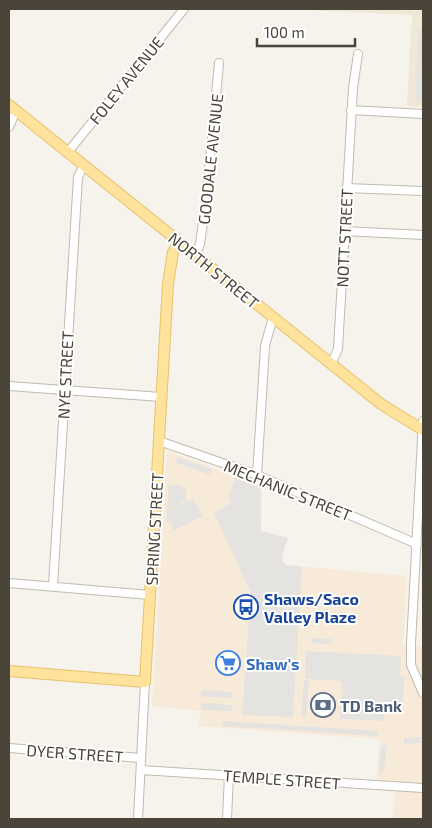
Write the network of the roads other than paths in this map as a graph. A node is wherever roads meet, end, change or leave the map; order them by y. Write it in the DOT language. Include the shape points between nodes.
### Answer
graph roads {
  1 [pos="184,9"];
  2 [pos="358,54"];
  3 [pos="219,62"];
  4 [pos="12,108"];
  5 [pos="351,110"];
  6 [pos="423,114"];
  7 [pos="9,127"];
  8 [pos="68,152"];
  9 [pos="84,165"];
  10 [pos="346,188"];
  11 [pos="423,191"];
  12 [pos="344,231"];
  13 [pos="423,235"];
  14 [pos="179,242"];
  15 [pos="196,256"];
  16 [pos="273,317"];
  17 [pos="331,364"];
  18 [pos="9,386"];
  19 [pos="65,390"];
  20 [pos="160,398"];
  21 [pos="423,427"];
  22 [pos="158,441"];
  23 [pos="258,475"];
  24 [pos="416,544"];
  25 [pos="9,583"];
  26 [pos="53,586"];
  27 [pos="150,594"];
  28 [pos="9,671"];
  29 [pos="145,682"];
  30 [pos="423,693"];
  31 [pos="9,748"];
  32 [pos="141,758"];
  33 [pos="141,770"];
  34 [pos="229,775"];
  35 [pos="423,788"];
  36 [pos="138,819"];
  37 [pos="227,819"];
  1 -- 8 [label="street, FOLEY AVENUE"];
  2 -- 5 [label="street, NOTT STREET"];
  3 -- 15 [label="street, GOODALE AVENUE" via="206,201"];
  4 -- 7 [label="street"];
  4 -- 8 [label="main road, NORTH STREET"];
  5 -- 6 [label="street"];
  5 -- 10 [label="street, NOTT STREET"];
  8 -- 9 [label="main road, NORTH STREET"];
  9 -- 14 [label="main road, NORTH STREET"];
  9 -- 19 [label="street, NYE STREET" via="78,177"];
  10 -- 11 [label="street"];
  10 -- 12 [label="street, NOTT STREET"];
  12 -- 13 [label="street"];
  12 -- 17 [label="street, NOTT STREET" via="338,349"];
  14 -- 15 [label="main road, NORTH STREET"];
  14 -- 20 [label="main road, SPRING STREET" via="173,252 169,273"];
  15 -- 16 [label="main road, NORTH STREET"];
  16 -- 17 [label="main road, NORTH STREET"];
  16 -- 23 [label="street" via="266,336 264,356"];
  17 -- 21 [label="main road, NORTH STREET" via="391,411"];
  18 -- 19 [label="street"];
  19 -- 20 [label="street"];
  19 -- 26 [label="street, NYE STREET"];
  20 -- 22 [label="main road, SPRING STREET"];
  21 -- 24 [label="street"];
  22 -- 23 [label="street, MECHANIC STREET"];
  22 -- 27 [label="main road, SPRING STREET"];
  23 -- 24 [label="street, MECHANIC STREET"];
  24 -- 30 [label="street" via="411,665"];
  25 -- 26 [label="street"];
  26 -- 27 [label="street"];
  27 -- 29 [label="main road, SPRING STREET"];
  28 -- 29 [label="main road"];
  29 -- 32 [label="street, SPRING STREET"];
  31 -- 32 [label="street, DYER STREET"];
  32 -- 33 [label="street, SPRING STREET"];
  33 -- 34 [label="street, TEMPLE STREET"];
  33 -- 36 [label="street, SPRING STREET"];
  34 -- 35 [label="street, TEMPLE STREET"];
  34 -- 37 [label="street"];
}
